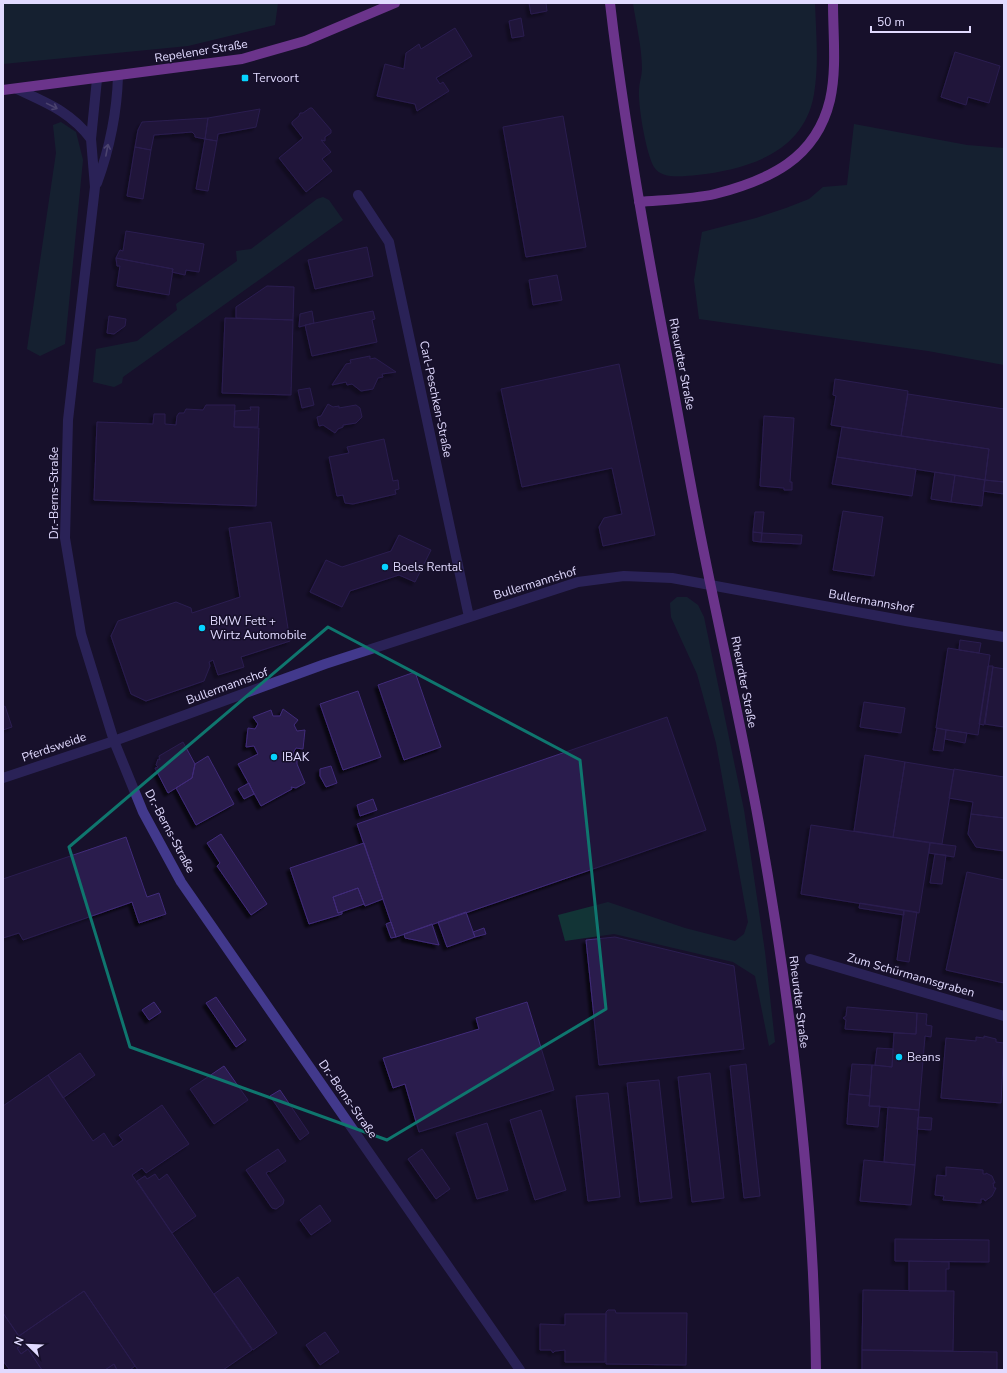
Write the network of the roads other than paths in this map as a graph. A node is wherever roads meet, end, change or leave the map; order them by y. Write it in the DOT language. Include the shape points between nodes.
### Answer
graph roads {
  1 [pos="394,3"];
  2 [pos="610,3"];
  3 [pos="833,3"];
  4 [pos="118,76"];
  5 [pos="97,79"];
  6 [pos="17,89"];
  7 [pos="3,90"];
  8 [pos="91,139"];
  9 [pos="95,187"];
  10 [pos="358,195"];
  11 [pos="639,202"];
  12 [pos="469,617"];
  13 [pos="1004,637"];
  14 [pos="114,741"];
  15 [pos="3,778"];
  16 [pos="810,959"];
  17 [pos="1004,1016"];
  18 [pos="520,1370"];
  19 [pos="816,1370"];
  1 -- 4 [label="main road, Repelener Straße" via="305,41 272,52 242,59"];
  2 -- 11 [label="main road, Rheurdter Straße" via="618,76"];
  3 -- 11 [label="main road" via="834,74 830,99 824,121 803,153 769,175 714,194"];
  4 -- 5 [label="main road, Repelener Straße"];
  9 -- 4 [label="street, Dr.-Berns-Straße, one-way" via="106,160 118,94"];
  5 -- 6 [label="main road, Repelener Straße"];
  5 -- 8 [label="street, Dr.-Berns-Straße"];
  6 -- 7 [label="main road, Repelener Straße"];
  6 -- 8 [label="street, one-way" via="63,111 81,125"];
  8 -- 9 [label="street, Dr.-Berns-Straße"];
  9 -- 14 [label="street, Dr.-Berns-Straße" via="68,420 65,538 82,634"];
  10 -- 12 [label="street, Carl-Peschken-Straße" via="389,242"];
  11 -- 19 [label="main road, Rheurdter Straße" via="705,558 759,822 786,992 804,1150 816,1314"];
  12 -- 13 [label="street, Bullermannshof" via="578,582 624,576 672,578"];
  12 -- 14 [label="street, Bullermannshof" via="325,664"];
  14 -- 15 [label="street, Pferdsweide"];
  14 -- 18 [label="street, Dr.-Berns-Straße" via="143,812 181,882"];
  16 -- 17 [label="street, Zum Schürmannsgraben"];
}
